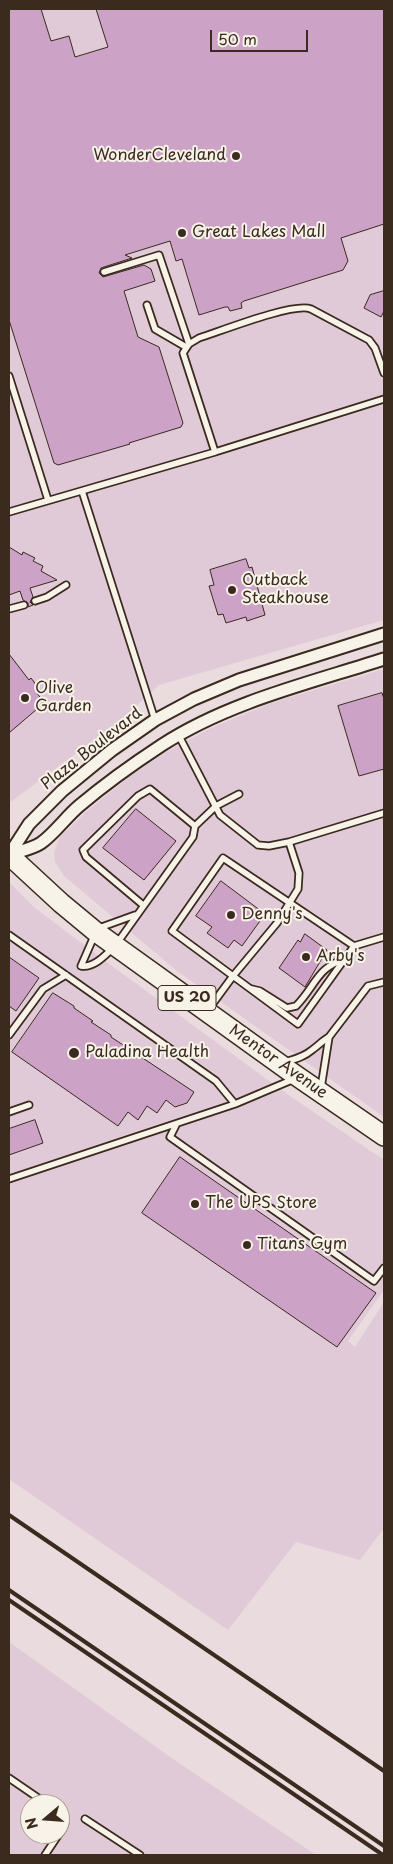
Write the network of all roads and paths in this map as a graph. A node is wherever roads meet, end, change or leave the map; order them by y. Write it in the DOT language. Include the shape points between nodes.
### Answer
graph roads {
  1 [pos="104,272"];
  2 [pos="146,305"];
  3 [pos="187,345"];
  4 [pos="384,373"];
  5 [pos="9,376"];
  6 [pos="384,399"];
  7 [pos="214,452"];
  8 [pos="82,491"];
  9 [pos="48,500"];
  10 [pos="9,512"];
  11 [pos="66,586"];
  12 [pos="35,601"];
  13 [pos="24,604"];
  14 [pos="9,609"];
  15 [pos="384,634"];
  16 [pos="384,659"];
  17 [pos="155,720"];
  18 [pos="179,736"];
  19 [pos="239,794"];
  20 [pos="216,806"];
  21 [pos="384,813"];
  22 [pos="195,826"];
  23 [pos="290,842"];
  24 [pos="9,855"];
  25 [pos="290,904"];
  26 [pos="143,905"];
  27 [pos="137,914"];
  28 [pos="94,930"];
  29 [pos="9,935"];
  30 [pos="384,936"];
  31 [pos="115,946"];
  32 [pos="354,946"];
  33 [pos="345,959"];
  34 [pos="66,975"];
  35 [pos="232,976"];
  36 [pos="384,982"];
  37 [pos="248,987"];
  38 [pos="206,1012"];
  39 [pos="9,1033"];
  40 [pos="329,1037"];
  41 [pos="278,1064"];
  42 [pos="298,1078"];
  43 [pos="320,1093"];
  44 [pos="235,1104"];
  45 [pos="29,1105"];
  46 [pos="9,1112"];
  47 [pos="176,1125"];
  48 [pos="384,1136"];
  49 [pos="9,1179"];
  50 [pos="384,1268"];
  51 [pos="9,1778"];
  52 [pos="32,1794"];
  53 [pos="85,1818"];
  54 [pos="52,1844"];
  55 [pos="45,1855"];
  56 [pos="140,1855"];
  1 -- 3 [label="lane" via="159,255"];
  2 -- 3 [label="lane" via="155,329"];
  3 -- 4 [label="lane" via="199,338 286,310 308,308 369,340"];
  3 -- 7 [label="lane" via="184,360"];
  5 -- 9 [label="lane"];
  6 -- 7 [label="lane"];
  7 -- 8 [label="lane"];
  8 -- 9 [label="lane"];
  8 -- 17 [label="lane"];
  9 -- 10 [label="lane"];
  11 -- 12 [label="lane"];
  13 -- 14 [label="lane"];
  15 -- 17 [label="street, Plaza Boulevard" via="239,680"];
  16 -- 18 [label="street" via="279,692"];
  17 -- 24 [label="street, Plaza Boulevard" via="62,791 29,824"];
  18 -- 20 [label="lane"];
  18 -- 24 [label="street" via="110,780 40,843"];
  19 -- 20 [label="lane"];
  20 -- 22 [label="lane"];
  20 -- 23 [label="lane" via="220,815 258,845"];
  21 -- 23 [label="lane"];
  22 -- 26 [label="lane" via="193,837"];
  22 -- 26 [label="lane" via="150,789 138,796 83,850 86,858"];
  23 -- 25 [label="lane" via="299,873 298,889"];
  24 -- 28 [label="main road, Mentor Avenue / US 20"];
  25 -- 32 [label="lane"];
  25 -- 35 [label="lane"];
  25 -- 35 [label="lane" via="223,858 172,931"];
  26 -- 27 [label="lane"];
  27 -- 28 [label="lane"];
  27 -- 31 [label="lane"];
  28 -- 31 [label="main road, Mentor Avenue / US 20"];
  28 -- 31 [label="lane" via="81,966 91,965"];
  29 -- 34 [label="lane"];
  30 -- 32 [label="lane"];
  31 -- 38 [label="main road, Mentor Avenue / US 20"];
  32 -- 33 [label="lane"];
  33 -- 37 [label="lane" via="326,968 296,1006 287,1008"];
  33 -- 37 [label="lane" via="298,1024"];
  34 -- 39 [label="lane" via="43,988"];
  34 -- 44 [label="lane" via="216,1081"];
  35 -- 37 [label="lane"];
  35 -- 38 [label="lane"];
  36 -- 40 [label="lane" via="368,986"];
  38 -- 41 [label="main road, Mentor Avenue / US 20"];
  40 -- 41 [label="lane" via="306,1055"];
  40 -- 43 [label="lane"];
  41 -- 42 [label="main road, Mentor Avenue / US 20"];
  42 -- 43 [label="main road, Mentor Avenue / US 20"];
  42 -- 44 [label="lane"];
  43 -- 48 [label="main road, Mentor Avenue / US 20"];
  44 -- 47 [label="lane"];
  45 -- 46 [label="lane"];
  47 -- 49 [label="lane"];
  47 -- 50 [label="lane" via="170,1137 374,1282"];
  51 -- 52 [label="lane"];
  53 -- 56 [label="lane"];
  54 -- 55 [label="lane"];
}
